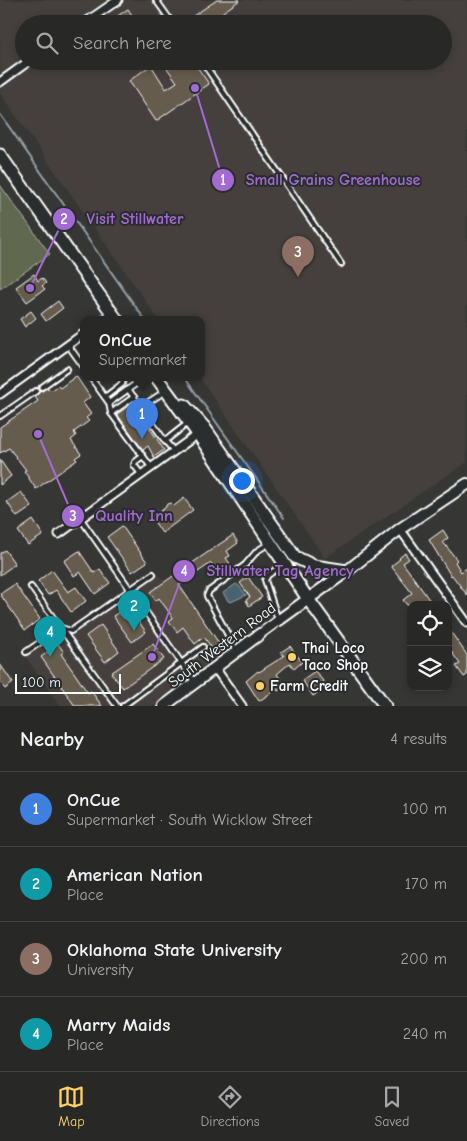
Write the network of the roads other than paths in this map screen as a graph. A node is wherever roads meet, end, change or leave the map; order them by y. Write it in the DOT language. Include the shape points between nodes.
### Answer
graph roads {
  1 [pos="118,0"];
  2 [pos="156,0"];
  3 [pos="96,15"];
  4 [pos="167,15"];
  5 [pos="17,70"];
  6 [pos="208,70"];
  7 [pos="0,82"];
  8 [pos="0,155"];
  9 [pos="342,264"];
  10 [pos="110,316"];
  11 [pos="80,336"];
  12 [pos="68,345"];
  13 [pos="80,356"];
  14 [pos="77,358"];
  15 [pos="80,362"];
  16 [pos="68,369"];
  17 [pos="94,381"];
  18 [pos="122,381"];
  19 [pos="140,381"];
  20 [pos="160,381"];
  21 [pos="161,381"];
  22 [pos="42,387"];
  23 [pos="128,389"];
  24 [pos="36,391"];
  25 [pos="166,391"];
  26 [pos="0,394"];
  27 [pos="134,397"];
  28 [pos="105,398"];
  29 [pos="109,403"];
  30 [pos="139,408"];
  31 [pos="111,413"];
  32 [pos="0,416"];
  33 [pos="189,423"];
  34 [pos="198,434"];
  35 [pos="165,441"];
  36 [pos="174,451"];
  37 [pos="143,456"];
  38 [pos="151,467"];
  39 [pos="141,474"];
  40 [pos="467,484"];
  41 [pos="80,518"];
  42 [pos="400,529"];
  43 [pos="59,534"];
  44 [pos="270,543"];
  45 [pos="284,564"];
  46 [pos="347,571"];
  47 [pos="153,574"];
  48 [pos="31,587"];
  49 [pos="130,589"];
  50 [pos="308,599"];
  51 [pos="279,620"];
  52 [pos="467,623"];
  53 [pos="60,628"];
  54 [pos="260,634"];
  55 [pos="203,647"];
  56 [pos="237,651"];
  57 [pos="26,652"];
  58 [pos="182,663"];
  59 [pos="215,668"];
  60 [pos="196,683"];
  61 [pos="117,706"];
  62 [pos="123,706"];
  63 [pos="164,706"];
  64 [pos="242,706"];
  65 [pos="385,706"];
  1 -- 3 [label="street"];
  2 -- 4 [label="lane"];
  5 -- 7 [label="street"];
  6 -- 9 [label="lane"];
  8 -- 10 [label="highway"];
  11 -- 12 [label="street"];
  12 -- 14 [label="lane"];
  12 -- 26 [label="street"];
  13 -- 14 [label="lane"];
  14 -- 15 [label="lane"];
  16 -- 22 [label="lane"];
  17 -- 28 [label="lane"];
  18 -- 28 [label="lane"];
  19 -- 23 [label="lane"];
  20 -- 25 [label="highway"];
  21 -- 46 [label="highway" via="204,427 296,557 314,566"];
  23 -- 27 [label="lane"];
  23 -- 29 [label="lane"];
  24 -- 32 [label="lane"];
  25 -- 30 [label="lane"];
  25 -- 33 [label="highway"];
  27 -- 30 [label="lane"];
  27 -- 31 [label="lane"];
  28 -- 29 [label="lane"];
  29 -- 31 [label="lane"];
  30 -- 35 [label="lane"];
  31 -- 37 [label="lane"];
  33 -- 34 [label="highway"];
  33 -- 35 [label="lane"];
  34 -- 36 [label="street"];
  34 -- 44 [label="highway"];
  35 -- 36 [label="lane"];
  36 -- 38 [label="street"];
  37 -- 38 [label="lane"];
  37 -- 39 [label="lane" via="134,465"];
  38 -- 39 [label="street"];
  39 -- 41 [label="street"];
  40 -- 42 [label="main road, South Western Road"];
  41 -- 43 [label="street"];
  41 -- 49 [label="lane"];
  42 -- 46 [label="main road, South Western Road"];
  42 -- 52 [label="street"];
  44 -- 45 [label="highway"];
  44 -- 56 [label="lane" via="209,591 207,596"];
  45 -- 50 [label="highway"];
  45 -- 51 [label="lane" via="265,580"];
  46 -- 50 [label="main road, South Western Road"];
  47 -- 49 [label="lane"];
  48 -- 53 [label="lane"];
  49 -- 53 [label="lane" via="71,630"];
  49 -- 58 [label="lane"];
  50 -- 51 [label="main road, South Western Road"];
  50 -- 65 [label="highway"];
  51 -- 54 [label="street, South Western Road"];
  53 -- 57 [label="lane"];
  53 -- 61 [label="lane"];
  54 -- 56 [label="main road, South Western Road"];
  55 -- 58 [label="lane"];
  56 -- 59 [label="main road, South Western Road"];
  58 -- 60 [label="lane"];
  58 -- 62 [label="lane"];
  59 -- 60 [label="main road, South Western Road"];
  59 -- 64 [label="street"];
  60 -- 63 [label="main road, South Western Road"];
}
